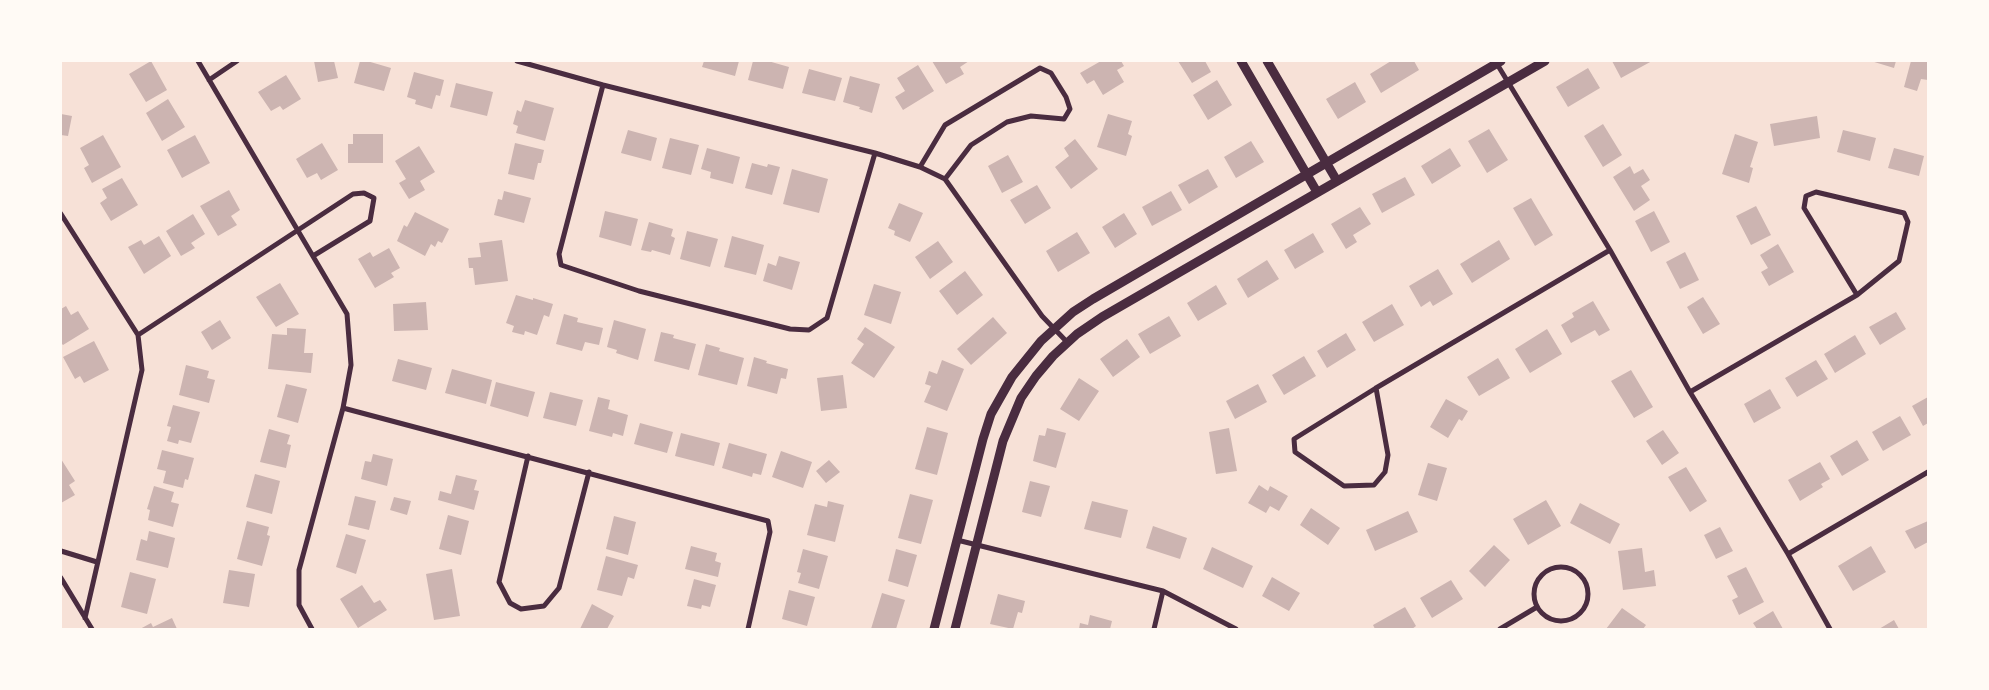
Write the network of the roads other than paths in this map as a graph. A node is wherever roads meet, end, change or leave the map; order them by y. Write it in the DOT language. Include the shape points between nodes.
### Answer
graph roads {
  1 [pos="198,61"];
  2 [pos="237,61"];
  3 [pos="517,61"];
  4 [pos="1241,61"];
  5 [pos="1267,61"];
  6 [pos="1545,61"];
  7 [pos="1499,63"];
  8 [pos="209,80"];
  9 [pos="1508,83"];
  10 [pos="602,85"];
  11 [pos="875,153"];
  12 [pos="1327,163"];
  13 [pos="920,166"];
  14 [pos="1308,175"];
  15 [pos="946,179"];
  16 [pos="1337,181"];
  17 [pos="1317,192"];
  18 [pos="61,214"];
  19 [pos="298,232"];
  20 [pos="1610,250"];
  21 [pos="313,256"];
  22 [pos="1857,295"];
  23 [pos="1054,328"];
  24 [pos="138,335"];
  25 [pos="1067,342"];
  26 [pos="1376,388"];
  27 [pos="1690,392"];
  28 [pos="343,408"];
  29 [pos="528,456"];
  30 [pos="589,472"];
  31 [pos="1928,472"];
  32 [pos="957,540"];
  33 [pos="976,545"];
  34 [pos="61,551"];
  35 [pos="1788,554"];
  36 [pos="97,562"];
  37 [pos="61,578"];
  38 [pos="1162,591"];
  39 [pos="1537,607"];
  40 [pos="86,618"];
  41 [pos="92,629"];
  42 [pos="312,629"];
  43 [pos="748,629"];
  44 [pos="934,629"];
  45 [pos="955,629"];
  46 [pos="1154,629"];
  47 [pos="1236,629"];
  48 [pos="1500,629"];
  49 [pos="1830,629"];
  1 -- 8 [label="street"];
  2 -- 8 [label="street"];
  3 -- 10 [label="street"];
  4 -- 14 [label="street"];
  5 -- 12 [label="street"];
  6 -- 9 [label="street"];
  7 -- 9 [label="street"];
  7 -- 12 [label="street"];
  8 -- 19 [label="street"];
  9 -- 16 [label="street"];
  9 -- 20 [label="street"];
  10 -- 11 [label="street"];
  10 -- 11 [label="street" via="559,254 561,264 639,290 790,329 809,330 827,318"];
  11 -- 13 [label="street"];
  12 -- 14 [label="street"];
  12 -- 16 [label="street"];
  13 -- 15 [label="street"];
  13 -- 15 [label="street" via="944,125 1040,68 1051,73 1070,109 1064,119 1030,116 1007,122 970,145"];
  14 -- 17 [label="street"];
  14 -- 23 [label="street" via="1093,299"];
  15 -- 23 [label="street" via="1042,316"];
  16 -- 17 [label="street"];
  17 -- 25 [label="street" via="1102,317"];
  18 -- 24 [label="street"];
  19 -- 21 [label="street"];
  19 -- 21 [label="street" via="353,194 364,193 374,198 370,222"];
  19 -- 24 [label="street"];
  20 -- 26 [label="street"];
  20 -- 27 [label="street"];
  21 -- 28 [label="street" via="347,314 351,364"];
  22 -- 22 [label="street" via="1899,261 1908,222 1904,213 1816,192 1806,196 1804,208"];
  22 -- 27 [label="street"];
  23 -- 25 [label="street"];
  23 -- 32 [label="street" via="1023,362 991,414"];
  24 -- 36 [label="street" via="142,370"];
  25 -- 33 [label="street" via="1036,376 1014,413 1003,441"];
  26 -- 26 [label="street" via="1294,439 1296,452 1344,486 1374,486 1385,472 1388,455"];
  27 -- 35 [label="street"];
  28 -- 29 [label="street"];
  28 -- 42 [label="street" via="300,570 298,605"];
  29 -- 30 [label="street"];
  29 -- 30 [label="street" via="499,582 510,603 521,609 544,606 559,588"];
  30 -- 43 [label="street" via="768,521 770,532"];
  31 -- 35 [label="street"];
  32 -- 33 [label="street"];
  32 -- 44 [label="street"];
  33 -- 38 [label="street"];
  33 -- 45 [label="street"];
  34 -- 36 [label="street"];
  35 -- 49 [label="street"];
  36 -- 40 [label="street"];
  37 -- 40 [label="street"];
  38 -- 46 [label="street"];
  38 -- 47 [label="street"];
  39 -- 39 [label="street" via="1551,620 1570,620 1585,606 1588,597 1585,582 1568,568 1554,568 1546,572 1535,587"];
  39 -- 48 [label="street"];
  40 -- 41 [label="street"];
}
